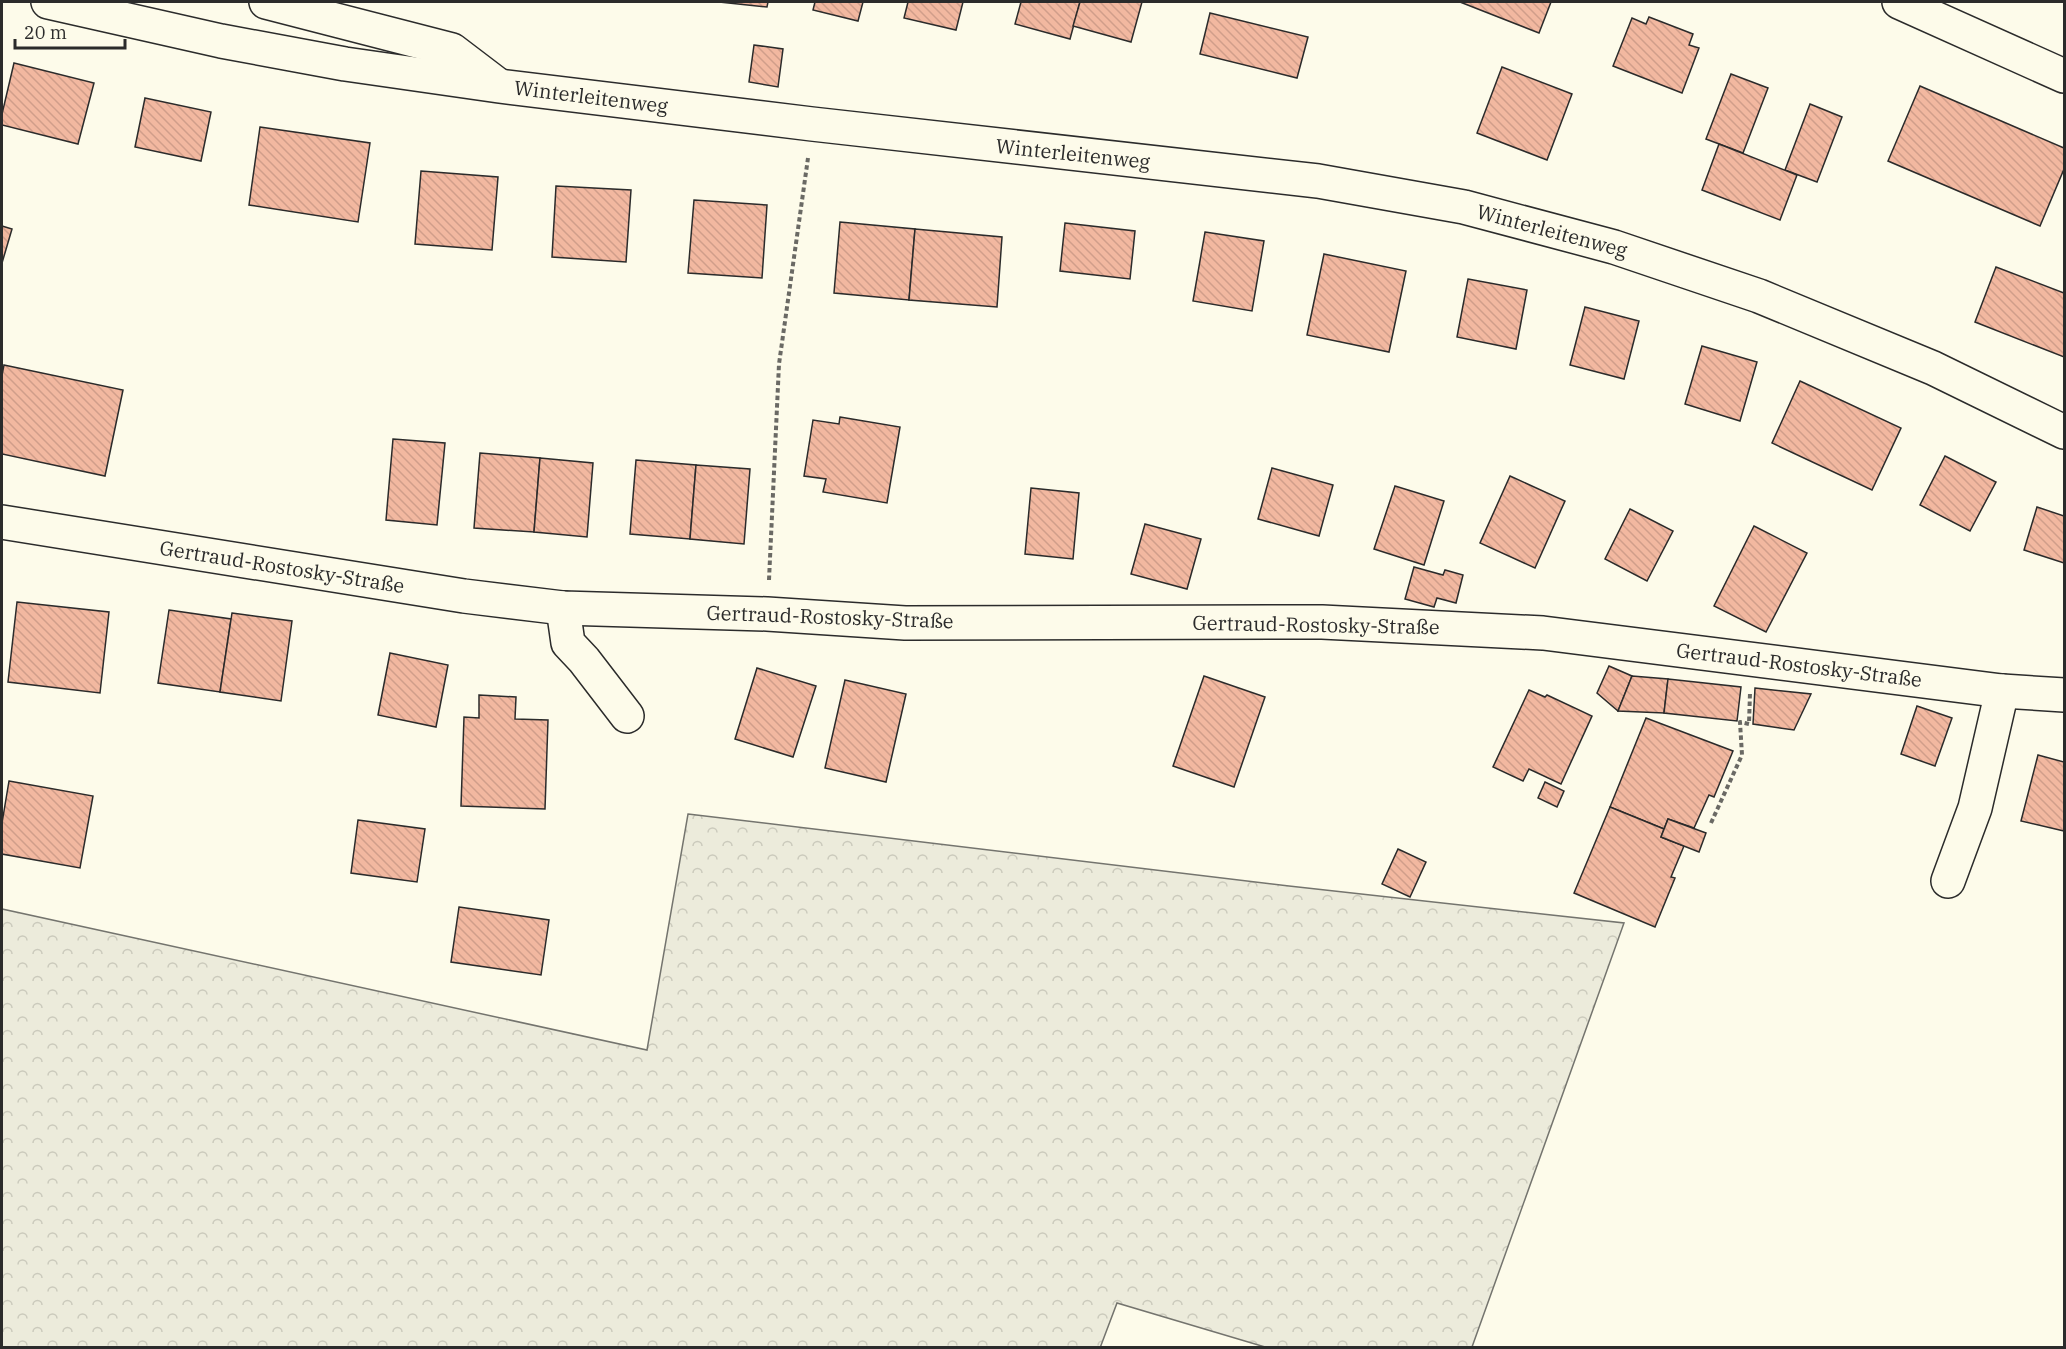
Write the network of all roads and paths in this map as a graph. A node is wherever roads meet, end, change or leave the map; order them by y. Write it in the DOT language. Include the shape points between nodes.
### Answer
graph roads {
  1 [pos="48,2"];
  2 [pos="266,2"];
  3 [pos="1899,2"];
  4 [pos="2064,76"];
  5 [pos="499,86"];
  6 [pos="812,124"];
  7 [pos="2064,432"];
  8 [pos="2,522"];
  9 [pos="563,608"];
  10 [pos="767,614"];
  11 [pos="1752,659"];
  12 [pos="2002,691"];
  13 [pos="2064,695"];
  14 [pos="627,716"];
  15 [pos="1711,824"];
  16 [pos="1948,881"];
  1 -- 5 [label="street, Winterleitenweg" via="221,41"];
  2 -- 5 [label="street" via="452,50"];
  3 -- 4 [label="street"];
  5 -- 6 [label="street, Winterleitenweg"];
  6 -- 7 [label="street, Winterleitenweg" via="1318,181 1464,207 1614,247 1758,296 1933,368"];
  6 -- 10 [label="path" via="779,364"];
  8 -- 9 [label="street, Gertraud-Rostosky-Straße" via="464,596"];
  9 -- 10 [label="street, Gertraud-Rostosky-Straße"];
  9 -- 14 [label="street" via="568,643"];
  10 -- 11 [label="street, Gertraud-Rostosky-Straße" via="905,622 1322,622 1543,633"];
  11 -- 12 [label="street, Gertraud-Rostosky-Straße"];
  11 -- 15 [label="path" via="1749,723 1740,722 1742,755"];
  12 -- 13 [label="street, Gertraud-Rostosky-Straße"];
  12 -- 16 [label="street" via="1975,808"];
}
